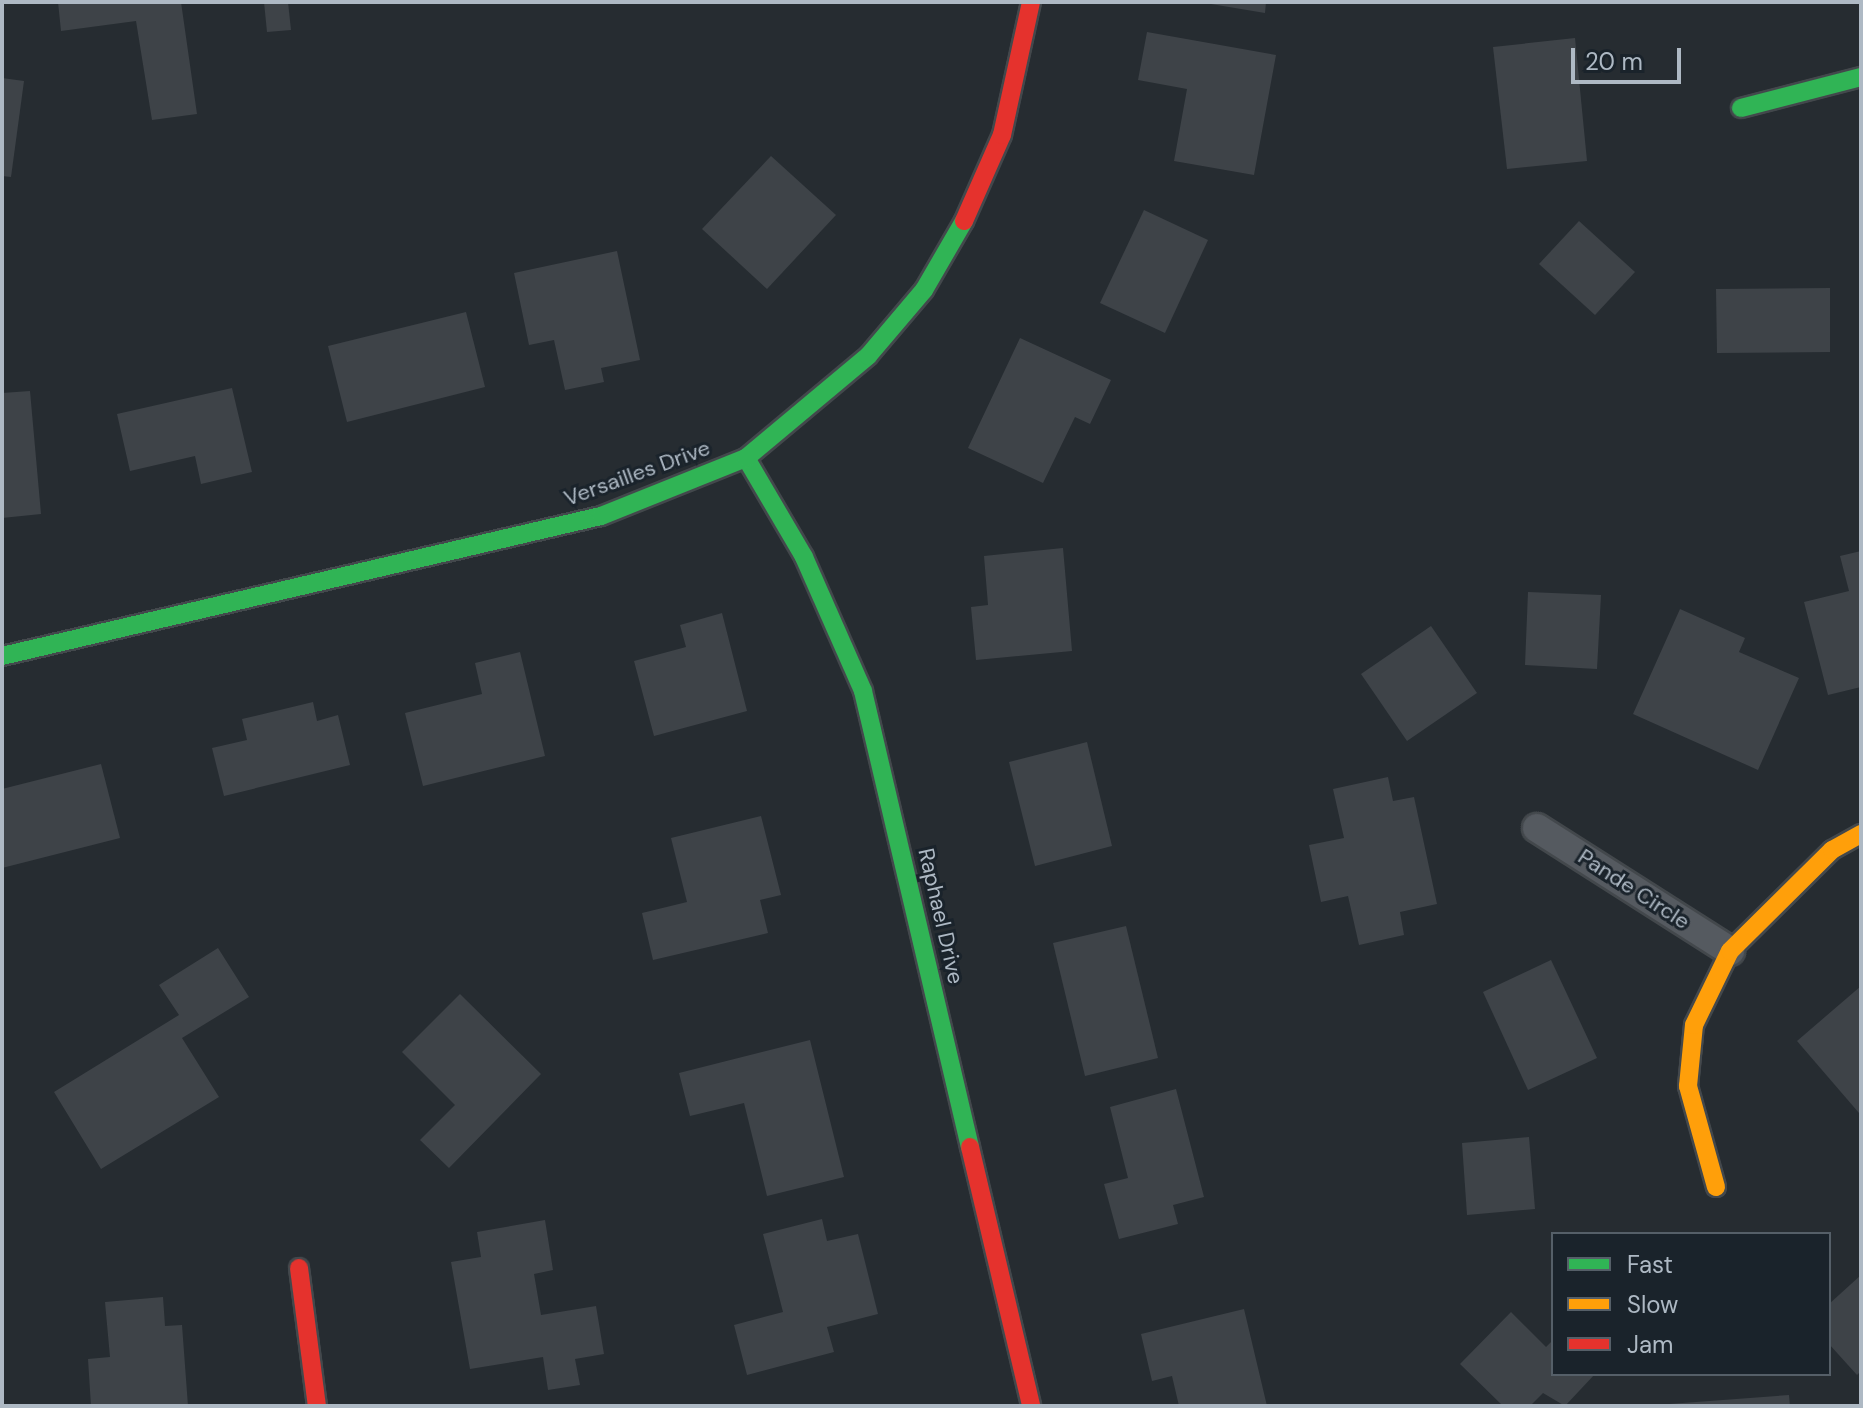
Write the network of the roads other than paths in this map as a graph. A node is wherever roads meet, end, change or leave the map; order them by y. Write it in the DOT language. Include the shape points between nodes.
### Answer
graph roads {
  1 [pos="1031,2"];
  2 [pos="1861,77"];
  3 [pos="1741,108"];
  4 [pos="746,458"];
  5 [pos="2,656"];
  6 [pos="1537,828"];
  7 [pos="1861,834"];
  8 [pos="1730,951"];
  9 [pos="1716,1187"];
  10 [pos="299,1268"];
  11 [pos="317,1406"];
  12 [pos="1031,1406"];
  1 -- 4 [label="street, Versailles Drive" via="1002,135 924,290 868,356"];
  2 -- 3 [label="street"];
  4 -- 5 [label="street, Versailles Drive" via="601,516"];
  4 -- 12 [label="street, Raphael Drive" via="804,557 863,691"];
  6 -- 8 [label="street, Pande Circle"];
  7 -- 8 [label="street" via="1832,850"];
  8 -- 9 [label="street" via="1694,1025 1689,1058 1688,1086"];
  10 -- 11 [label="street"];
}
